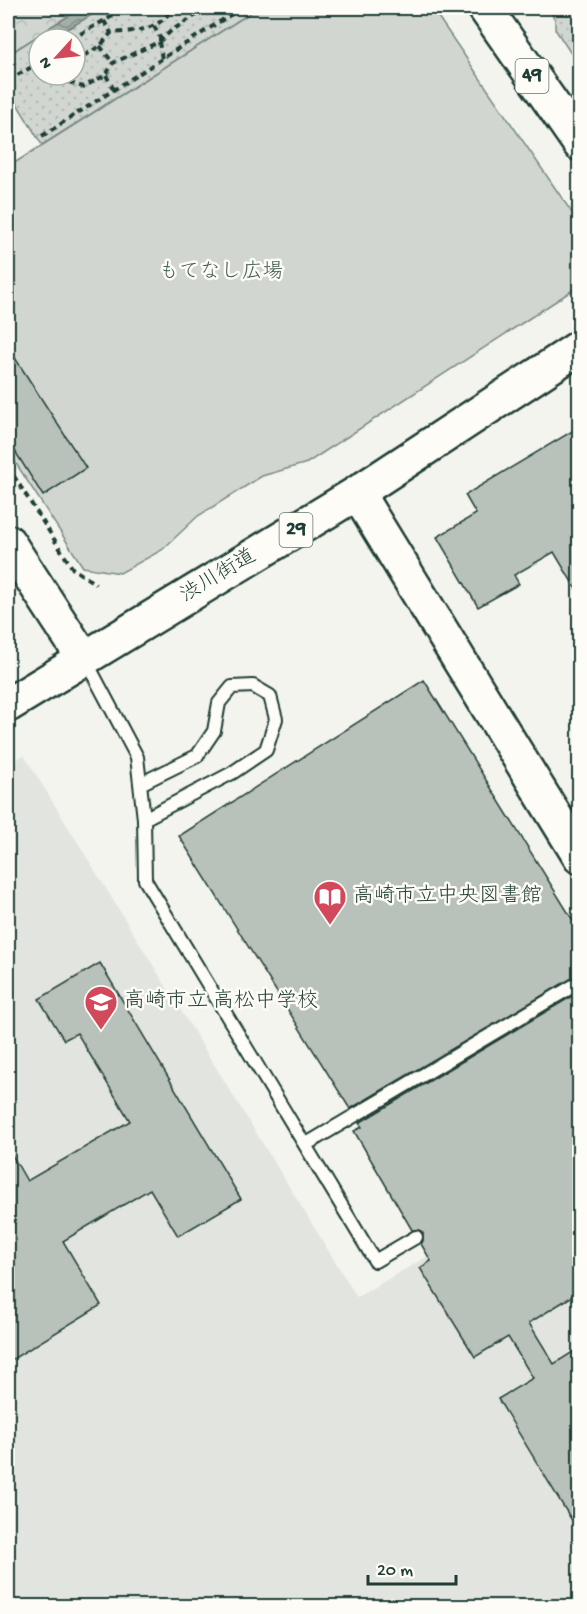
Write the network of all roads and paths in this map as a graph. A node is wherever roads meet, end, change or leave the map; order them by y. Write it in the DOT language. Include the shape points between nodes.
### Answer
graph roads {
  1 [pos="127,8"];
  2 [pos="171,8"];
  3 [pos="207,8"];
  4 [pos="223,8"];
  5 [pos="242,8"];
  6 [pos="485,8"];
  7 [pos="228,16"];
  8 [pos="104,21"];
  9 [pos="154,26"];
  10 [pos="87,30"];
  11 [pos="111,33"];
  12 [pos="160,41"];
  13 [pos="100,46"];
  14 [pos="87,54"];
  15 [pos="162,59"];
  16 [pos="113,63"];
  17 [pos="27,70"];
  18 [pos="106,75"];
  19 [pos="8,80"];
  20 [pos="87,85"];
  21 [pos="114,90"];
  22 [pos="42,136"];
  23 [pos="579,144"];
  24 [pos="579,347"];
  25 [pos="8,467"];
  26 [pos="357,493"];
  27 [pos="8,542"];
  28 [pos="96,584"];
  29 [pos="84,659"];
  30 [pos="8,705"];
  31 [pos="140,784"];
  32 [pos="144,819"];
  33 [pos="579,857"];
  34 [pos="579,982"];
  35 [pos="305,1145"];
  36 [pos="416,1237"];
  1 -- 8 [label="path"];
  2 -- 9 [label="path" via="168,16"];
  3 -- 12 [label="path"];
  4 -- 7 [label="path"];
  5 -- 7 [label="path"];
  6 -- 23 [label="main road, 49"];
  7 -- 15 [label="path"];
  8 -- 10 [label="path"];
  8 -- 11 [label="path"];
  9 -- 11 [label="path"];
  9 -- 12 [label="path"];
  11 -- 13 [label="path"];
  12 -- 15 [label="path"];
  12 -- 16 [label="path"];
  13 -- 14 [label="path"];
  13 -- 16 [label="path"];
  15 -- 21 [label="path"];
  16 -- 18 [label="path"];
  17 -- 19 [label="path"];
  18 -- 20 [label="path"];
  18 -- 21 [label="path"];
  21 -- 22 [label="path"];
  24 -- 26 [label="main road, 渋川街道 / 29"];
  25 -- 28 [label="path" via="73,569"];
  26 -- 29 [label="main road, 渋川街道 / 29"];
  26 -- 33 [label="main road"];
  27 -- 29 [label="main road"];
  29 -- 30 [label="main road, 渋川街道 / 29"];
  29 -- 31 [label="lane" via="137,757"];
  31 -- 32 [label="lane"];
  31 -- 32 [label="lane" via="197,756 214,731 219,703 232,687 253,686 270,696 276,719 266,750"];
  32 -- 35 [label="lane" via="145,880"];
  34 -- 35 [label="lane"];
  35 -- 36 [label="lane" via="375,1262"];
}
